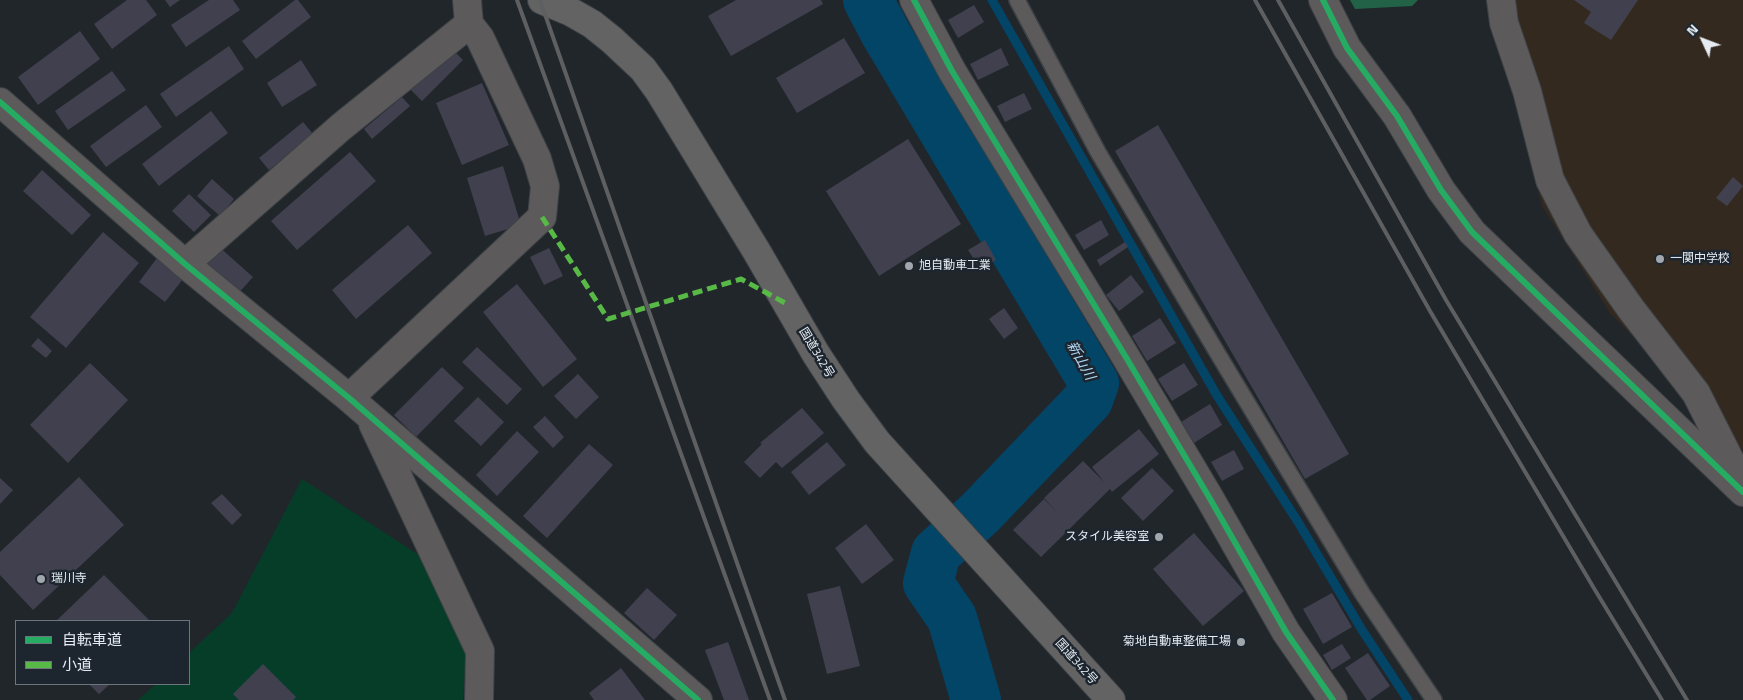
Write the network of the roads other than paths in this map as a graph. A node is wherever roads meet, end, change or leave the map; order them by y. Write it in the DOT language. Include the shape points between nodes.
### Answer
graph roads {
  1 [pos="542,0"];
  2 [pos="914,0"];
  3 [pos="1017,0"];
  4 [pos="1323,0"];
  5 [pos="1501,0"];
  6 [pos="468,12"];
  7 [pos="0,102"];
  8 [pos="185,264"];
  9 [pos="349,398"];
  10 [pos="369,416"];
  11 [pos="1743,486"];
  12 [pos="1743,492"];
  13 [pos="478,700"];
  14 [pos="698,700"];
  15 [pos="1111,700"];
  16 [pos="1333,700"];
  17 [pos="1434,700"];
  1 -- 15 [label="highway, 国道342号" via="592,24 643,69 758,252 816,354 877,442"];
  2 -- 16 [label="street" via="952,71 1140,380 1286,632"];
  3 -- 17 [label="lane" via="1098,152 1218,354 1362,593"];
  4 -- 12 [label="street" via="1346,48 1397,116 1441,190 1472,232"];
  5 -- 11 [label="street" via="1504,22 1527,91 1550,180 1578,234 1696,393"];
  6 -- 8 [label="street"];
  6 -- 9 [label="street" via="537,159 545,186 542,217"];
  7 -- 8 [label="street"];
  8 -- 9 [label="street"];
  9 -- 10 [label="street"];
  10 -- 13 [label="street" via="480,651"];
  10 -- 14 [label="street"];
}
